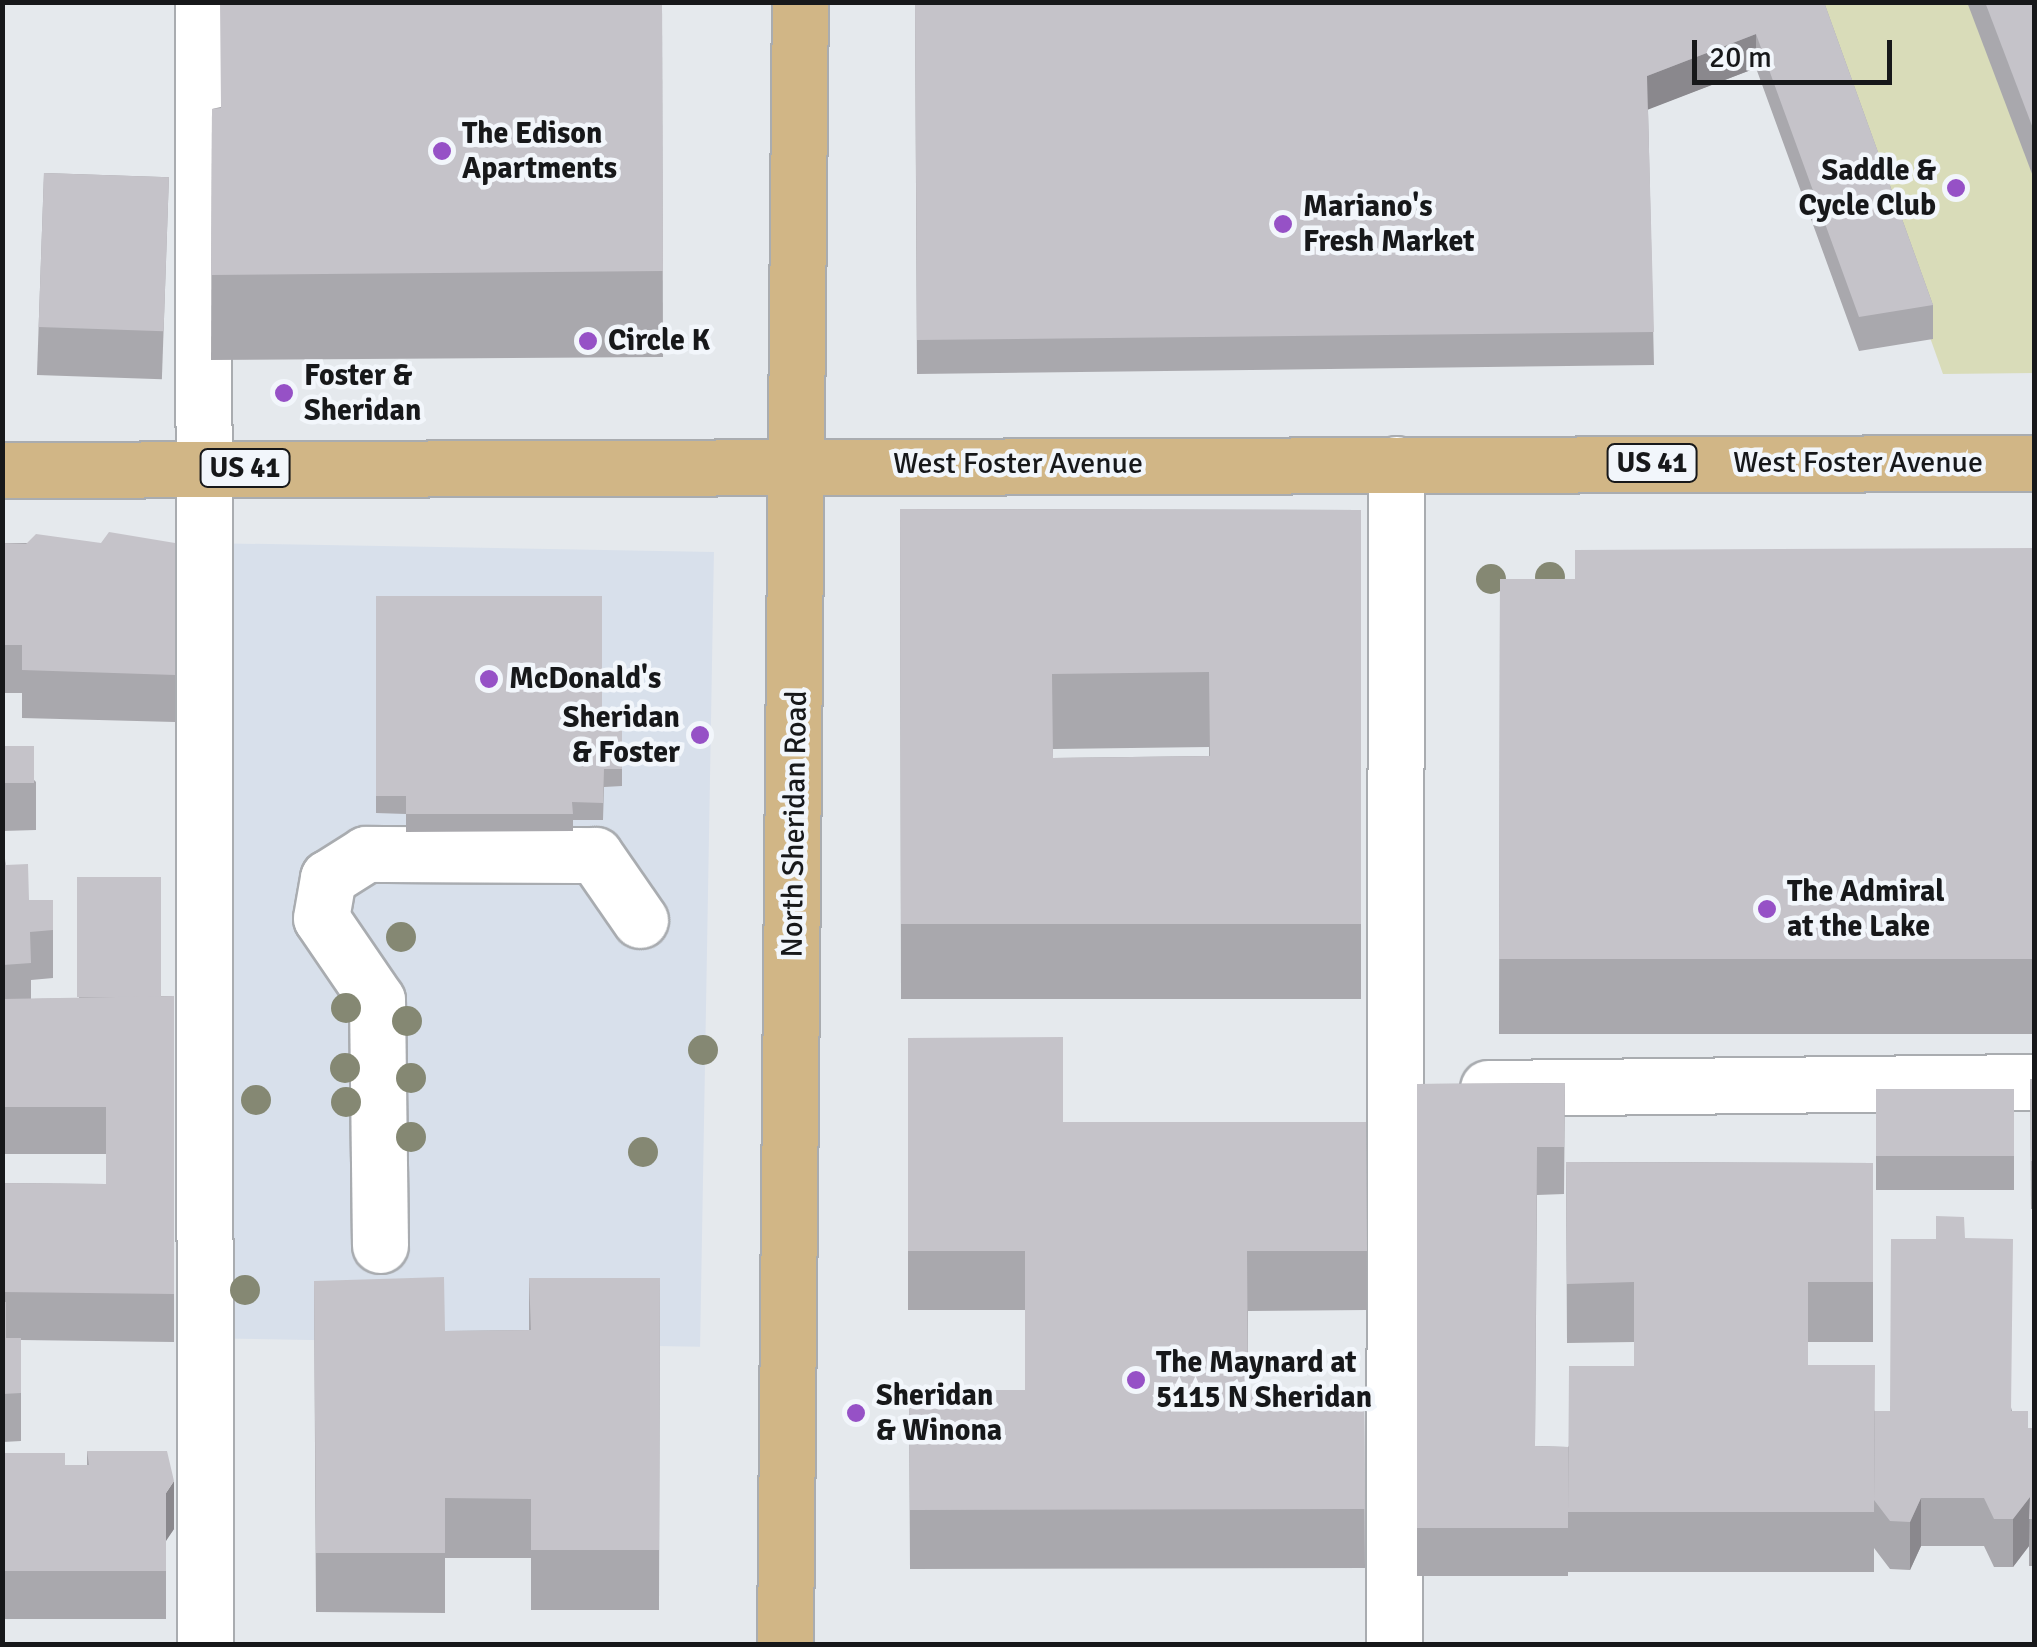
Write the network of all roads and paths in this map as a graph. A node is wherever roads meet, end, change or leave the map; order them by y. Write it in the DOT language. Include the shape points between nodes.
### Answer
graph roads {
  1 [pos="203,2"];
  2 [pos="800,2"];
  3 [pos="2034,463"];
  4 [pos="799,464"];
  5 [pos="1396,464"];
  6 [pos="204,468"];
  7 [pos="2,470"];
  8 [pos="640,920"];
  9 [pos="2034,1082"];
  10 [pos="1396,1089"];
  11 [pos="380,1245"];
  12 [pos="205,1644"];
  13 [pos="785,1644"];
  14 [pos="1394,1644"];
  1 -- 6 [label="lane"];
  2 -- 4 [label="main road, North Sheridan Road"];
  3 -- 5 [label="main road, West Foster Avenue / US 41"];
  4 -- 5 [label="main road, West Foster Avenue / US 41"];
  4 -- 6 [label="main road, West Foster Avenue / US 41"];
  4 -- 13 [label="main road, North Sheridan Road"];
  5 -- 10 [label="lane"];
  6 -- 7 [label="main road, West Foster Avenue / US 41"];
  6 -- 12 [label="lane"];
  8 -- 11 [label="lane" via="595,855 366,854 328,878 320,918 378,1000"];
  9 -- 10 [label="lane"];
  10 -- 14 [label="lane"];
}
